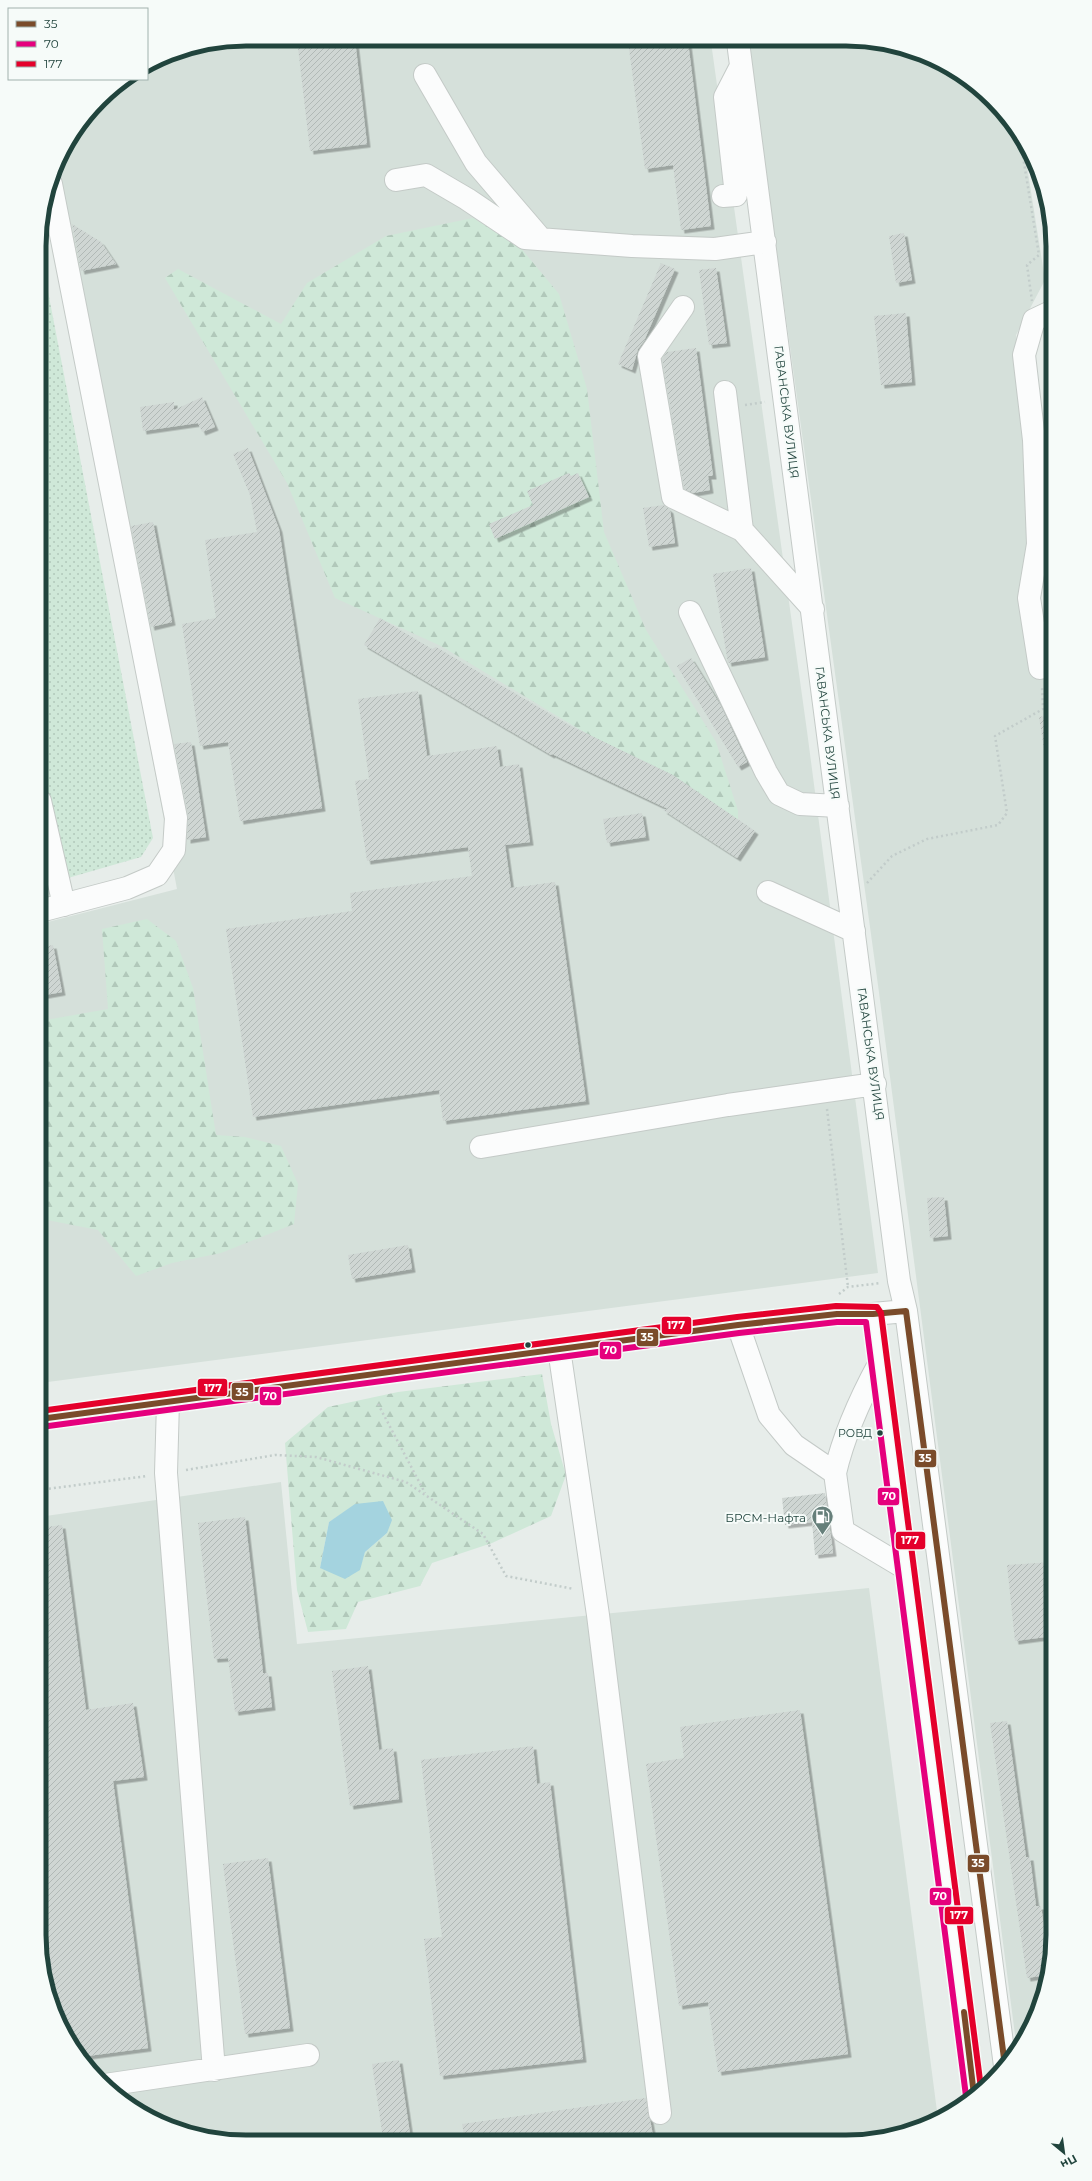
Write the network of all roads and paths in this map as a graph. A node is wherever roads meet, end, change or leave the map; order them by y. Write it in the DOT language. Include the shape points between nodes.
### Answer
graph roads {
  1 [pos="738,46"];
  2 [pos="741,66"];
  3 [pos="425,76"];
  4 [pos="1022,153"];
  5 [pos="396,180"];
  6 [pos="53,194"];
  7 [pos="723,196"];
  8 [pos="540,240"];
  9 [pos="766,242"];
  10 [pos="684,307"];
  11 [pos="1043,315"];
  12 [pos="725,392"];
  13 [pos="756,403"];
  14 [pos="749,404"];
  15 [pos="742,530"];
  16 [pos="813,608"];
  17 [pos="690,612"];
  18 [pos="1040,668"];
  19 [pos="838,806"];
  20 [pos="46,828"];
  21 [pos="768,892"];
  22 [pos="850,902"];
  23 [pos="64,904"];
  24 [pos="46,909"];
  25 [pos="854,931"];
  26 [pos="875,1084"];
  27 [pos="824,1091"];
  28 [pos="481,1147"];
  29 [pos="848,1287"];
  30 [pos="906,1311"];
  31 [pos="873,1314"];
  32 [pos="738,1325"];
  33 [pos="559,1349"];
  34 [pos="879,1364"];
  35 [pos="168,1402"];
  36 [pos="378,1404"];
  37 [pos="46,1418"];
  38 [pos="166,1473"];
  39 [pos="835,1473"];
  40 [pos="46,1489"];
  41 [pos="425,1493"];
  42 [pos="906,1568"];
  43 [pos="594,1593"];
  44 [pos="308,2055"];
  45 [pos="1004,2058"];
  46 [pos="214,2070"];
  47 [pos="113,2084"];
  48 [pos="973,2089"];
  49 [pos="660,2113"];
  1 -- 2 [label="street, ГАВАНСЬКА ВУЛИЦЯ"];
  2 -- 7 [label="street" via="725,97 736,195"];
  2 -- 9 [label="street, ГАВАНСЬКА ВУЛИЦЯ"];
  3 -- 8 [label="street" via="476,163"];
  4 -- 11 [label="path" via="1039,255 1027,265"];
  5 -- 8 [label="street" via="426,175 525,238"];
  6 -- 23 [label="street" via="176,818 174,850 157,876 127,888"];
  8 -- 9 [label="street" via="715,249"];
  9 -- 16 [label="street, ГАВАНСЬКА ВУЛИЦЯ"];
  10 -- 15 [label="street" via="649,356 673,497"];
  11 -- 18 [label="street" via="1024,355 1034,440 1038,544 1029,598"];
  12 -- 15 [label="street"];
  13 -- 14 [label="path"];
  15 -- 16 [label="street"];
  16 -- 19 [label="street, ГАВАНСЬКА ВУЛИЦЯ"];
  17 -- 19 [label="street" via="766,772 779,794 800,804"];
  18 -- 22 [label="path" via="1043,709 995,736 1007,814 998,826 927,840 892,856"];
  19 -- 22 [label="street, ГАВАНСЬКА ВУЛИЦЯ"];
  20 -- 23 [label="street"];
  21 -- 25 [label="street"];
  22 -- 25 [label="street, ГАВАНСЬКА ВУЛИЦЯ"];
  23 -- 24 [label="street"];
  25 -- 26 [label="street, ГАВАНСЬКА ВУЛИЦЯ"];
  26 -- 27 [label="street"];
  26 -- 30 [label="street, ГАВАНСЬКА ВУЛИЦЯ" via="899,1281"];
  27 -- 28 [label="street"];
  27 -- 29 [label="path"];
  30 -- 31 [label="street"];
  30 -- 45 [label="street, ГАВАНСЬКА ВУЛИЦЯ"];
  31 -- 32 [label="street" via="837,1314"];
  31 -- 34 [label="street"];
  32 -- 33 [label="street"];
  32 -- 39 [label="street" via="770,1415 794,1445"];
  33 -- 35 [label="street"];
  33 -- 43 [label="street"];
  34 -- 39 [label="street" via="844,1441"];
  34 -- 42 [label="street"];
  35 -- 37 [label="street"];
  35 -- 38 [label="street"];
  36 -- 41 [label="path"];
  38 -- 40 [label="path"];
  38 -- 41 [label="path" via="276,1455 316,1457 406,1482"];
  38 -- 46 [label="street"];
  39 -- 42 [label="street" via="843,1531"];
  41 -- 43 [label="path" via="483,1534 506,1576"];
  42 -- 48 [label="street"];
  43 -- 49 [label="street"];
  44 -- 46 [label="street"];
  46 -- 47 [label="street"];
}
